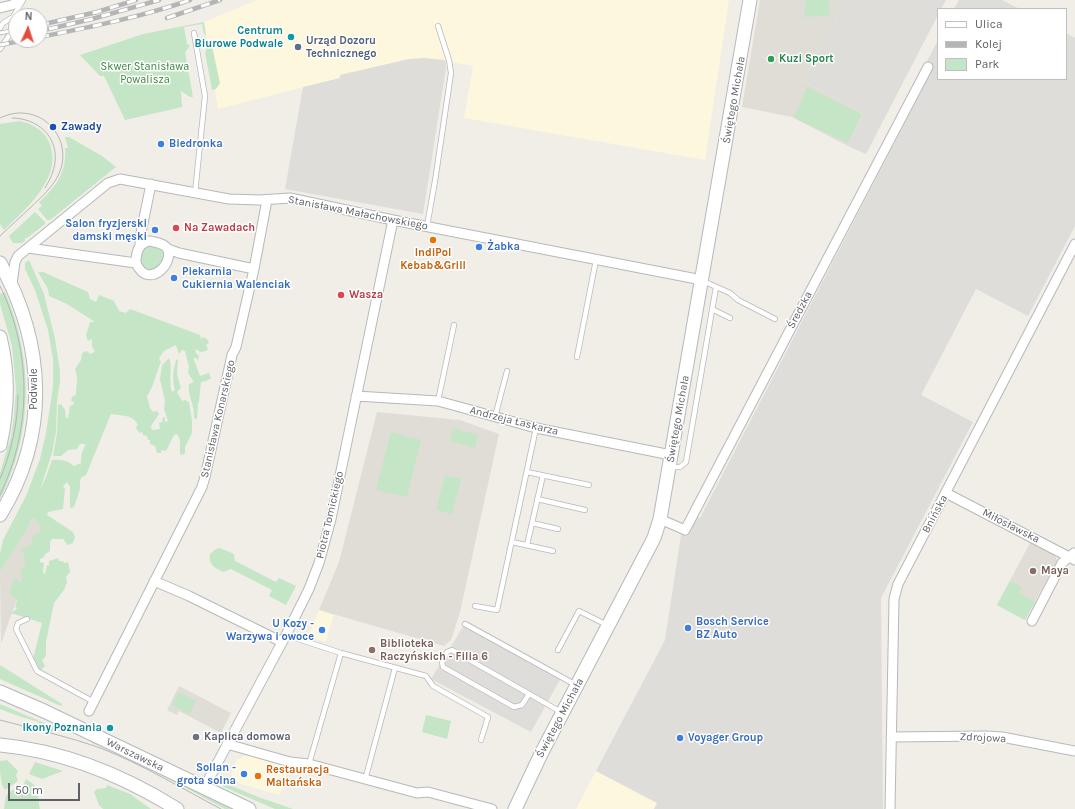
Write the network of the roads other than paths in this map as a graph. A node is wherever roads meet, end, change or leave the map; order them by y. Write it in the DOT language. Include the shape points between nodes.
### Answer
graph roads {
  1 [pos="20,0"];
  2 [pos="750,0"];
  3 [pos="0,8"];
  4 [pos="8,20"];
  5 [pos="438,26"];
  6 [pos="0,28"];
  7 [pos="194,33"];
  8 [pos="8,37"];
  9 [pos="0,49"];
  10 [pos="928,67"];
  11 [pos="151,184"];
  12 [pos="195,193"];
  13 [pos="267,200"];
  14 [pos="393,220"];
  15 [pos="426,226"];
  16 [pos="140,244"];
  17 [pos="1075,244"];
  18 [pos="28,248"];
  19 [pos="168,250"];
  20 [pos="596,260"];
  21 [pos="0,263"];
  22 [pos="136,264"];
  23 [pos="254,269"];
  24 [pos="702,280"];
  25 [pos="12,284"];
  26 [pos="716,287"];
  27 [pos="712,309"];
  28 [pos="730,318"];
  29 [pos="775,319"];
  30 [pos="454,325"];
  31 [pos="0,337"];
  32 [pos="577,357"];
  33 [pos="507,371"];
  34 [pos="356,396"];
  35 [pos="438,401"];
  36 [pos="495,417"];
  37 [pos="536,428"];
  38 [pos="0,445"];
  39 [pos="670,461"];
  40 [pos="527,472"];
  41 [pos="543,475"];
  42 [pos="589,485"];
  43 [pos="946,493"];
  44 [pos="537,499"];
  45 [pos="585,510"];
  46 [pos="0,515"];
  47 [pos="660,519"];
  48 [pos="532,523"];
  49 [pos="558,529"];
  50 [pos="512,542"];
  51 [pos="527,545"];
  52 [pos="553,551"];
  53 [pos="1074,556"];
  54 [pos="154,581"];
  55 [pos="475,606"];
  56 [pos="27,619"];
  57 [pos="1032,621"];
  58 [pos="465,624"];
  59 [pos="608,626"];
  60 [pos="284,638"];
  61 [pos="558,650"];
  62 [pos="342,653"];
  63 [pos="395,668"];
  64 [pos="577,685"];
  65 [pos="0,692"];
  66 [pos="529,694"];
  67 [pos="94,702"];
  68 [pos="90,711"];
  69 [pos="562,712"];
  70 [pos="891,737"];
  71 [pos="481,740"];
  72 [pos="227,744"];
  73 [pos="0,746"];
  74 [pos="1075,751"];
  75 [pos="309,764"];
  76 [pos="365,780"];
  77 [pos="204,788"];
  78 [pos="169,805"];
  79 [pos="177,809"];
  80 [pos="249,809"];
  81 [pos="492,809"];
  82 [pos="515,809"];
  83 [pos="890,809"];
  1 -- 3 [label="street"];
  2 -- 24 [label="street, Świętego Michała"];
  4 -- 6 [label="lane"];
  5 -- 15 [label="lane" via="451,73"];
  7 -- 12 [label="lane" via="205,96"];
  8 -- 9 [label="lane"];
  10 -- 47 [label="street, Średzka" via="685,530"];
  11 -- 12 [label="street, Stanisława Małachowskiego"];
  11 -- 16 [label="street"];
  11 -- 18 [label="street, Stanisława Małachowskiego" via="120,179 108,183"];
  12 -- 13 [label="street, Stanisława Małachowskiego" via="240,200"];
  13 -- 14 [label="street, Stanisława Małachowskiego" via="290,198"];
  13 -- 23 [label="street, Stanisława Konarskiego"];
  14 -- 15 [label="street, Stanisława Małachowskiego"];
  14 -- 34 [label="street, Piotra Tomickiego"];
  15 -- 20 [label="street, Stanisława Małachowskiego"];
  16 -- 19 [label="street" via="157,242"];
  16 -- 22 [label="street" via="136,253"];
  17 -- 43 [label="street, Bnińska"];
  18 -- 22 [label="street"];
  18 -- 25 [label="street, Stanisława Małachowskiego" via="16,259"];
  19 -- 22 [label="street" via="168,259 155,275 141,272"];
  19 -- 23 [label="street"];
  20 -- 24 [label="street, Stanisława Małachowskiego"];
  20 -- 32 [label="lane"];
  21 -- 25 [label="street, Podwale"];
  23 -- 54 [label="street, Stanisława Konarskiego" via="205,477"];
  24 -- 26 [label="lane"];
  24 -- 39 [label="street, Świętego Michała"];
  25 -- 46 [label="street, Podwale" via="31,344 36,395 27,453 14,488"];
  26 -- 27 [label="lane"];
  26 -- 29 [label="lane"];
  27 -- 28 [label="lane"];
  27 -- 39 [label="lane" via="686,462 680,467"];
  30 -- 35 [label="lane"];
  31 -- 38 [label="street" via="5,361 6,396"];
  33 -- 36 [label="lane"];
  34 -- 35 [label="street, Andrzeja Łaskarza"];
  34 -- 60 [label="street, Piotra Tomickiego" via="325,544 309,589"];
  35 -- 36 [label="street, Andrzeja Łaskarza"];
  36 -- 37 [label="street, Andrzeja Łaskarza"];
  37 -- 39 [label="street, Andrzeja Łaskarza"];
  37 -- 40 [label="lane"];
  39 -- 47 [label="street, Świętego Michała"];
  40 -- 41 [label="lane"];
  40 -- 50 [label="lane"];
  41 -- 42 [label="lane"];
  41 -- 44 [label="lane"];
  43 -- 53 [label="street, Miłosławska"];
  43 -- 70 [label="street, Bnińska" via="898,584 894,599"];
  44 -- 45 [label="lane"];
  44 -- 48 [label="lane"];
  47 -- 59 [label="street, Świętego Michała" via="654,538"];
  48 -- 49 [label="lane"];
  48 -- 51 [label="lane"];
  50 -- 51 [label="lane"];
  50 -- 55 [label="lane" via="497,610"];
  51 -- 52 [label="lane"];
  53 -- 57 [label="street" via="1062,563"];
  54 -- 60 [label="street"];
  54 -- 67 [label="street, Stanisława Konarskiego"];
  56 -- 67 [label="lane" via="18,623 16,629 37,671"];
  58 -- 64 [label="lane"];
  59 -- 61 [label="lane" via="579,611"];
  59 -- 64 [label="street, Świętego Michała"];
  60 -- 62 [label="lane"];
  60 -- 72 [label="street, Piotra Tomickiego"];
  62 -- 63 [label="lane"];
  62 -- 75 [label="lane"];
  63 -- 71 [label="lane" via="426,676 433,686 488,717"];
  63 -- 76 [label="lane"];
  64 -- 69 [label="street, Świętego Michała"];
  65 -- 77 [label="street, Warszawska"];
  66 -- 66 [label="lane" via="452,650 442,662 442,667 514,707 522,705"];
  66 -- 69 [label="lane"];
  67 -- 68 [label="street, Stanisława Konarskiego"];
  69 -- 82 [label="street, Świętego Michała"];
  70 -- 74 [label="street, Zdrojowa" via="1002,737"];
  70 -- 83 [label="street, Bnińska"];
  72 -- 75 [label="street" via="290,762"];
  72 -- 77 [label="street, Piotra Tomickiego"];
  73 -- 78 [label="street" via="37,751 95,768 131,783"];
  75 -- 76 [label="street"];
  76 -- 81 [label="street" via="417,793 428,792"];
  77 -- 80 [label="street, Warszawska"];
  78 -- 79 [label="street"];
}
